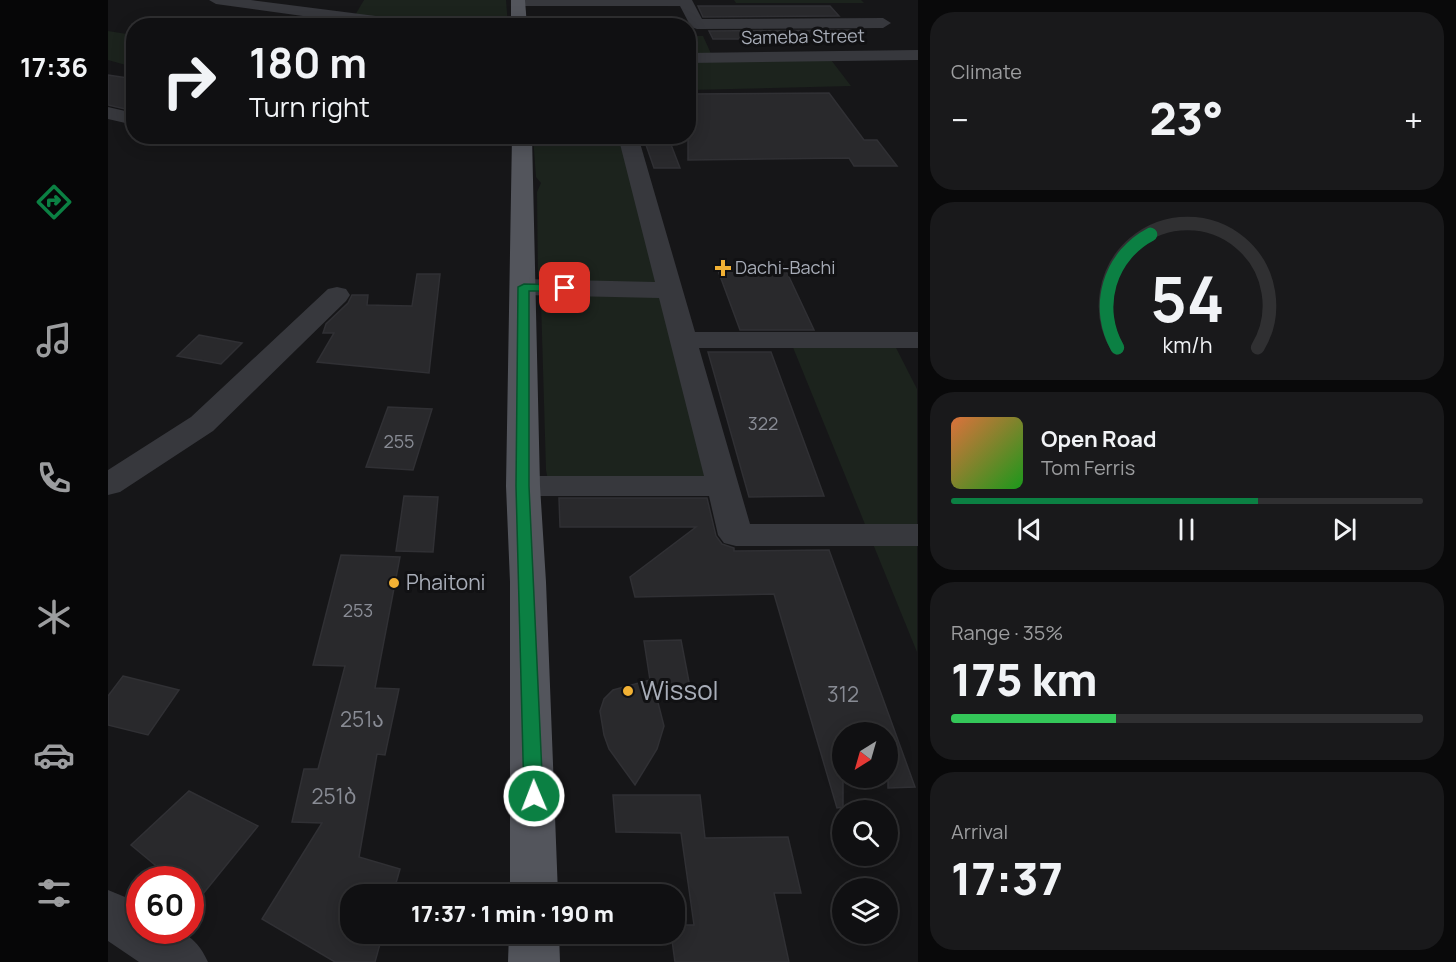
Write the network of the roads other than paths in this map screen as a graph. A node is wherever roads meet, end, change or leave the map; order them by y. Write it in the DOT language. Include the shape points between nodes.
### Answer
graph roads {
  1 [pos="216,0"];
  2 [pos="518,1"];
  3 [pos="685,1"];
  4 [pos="319,6"];
  5 [pos="377,18"];
  6 [pos="519,18"];
  7 [pos="694,18"];
  8 [pos="696,22"];
  9 [pos="883,23"];
  10 [pos="918,55"];
  11 [pos="696,58"];
  12 [pos="108,113"];
  13 [pos="126,116"];
  14 [pos="522,144"];
  15 [pos="630,144"];
  16 [pos="524,287"];
  17 [pos="670,290"];
  18 [pos="337,295"];
  19 [pos="683,340"];
  20 [pos="918,340"];
  21 [pos="108,485"];
  22 [pos="523,486"];
  23 [pos="723,486"];
  24 [pos="918,535"];
  25 [pos="534,884"];
  26 [pos="108,913"];
  27 [pos="534,944"];
  28 [pos="182,962"];
  29 [pos="534,962"];
  1 -- 4 [label="street"];
  2 -- 3 [label="street"];
  2 -- 6 [label="main road"];
  3 -- 7 [label="street"];
  4 -- 5 [label="street"];
  8 -- 9 [label="street"];
  10 -- 11 [label="street, Sameba Street"];
  12 -- 13 [label="street"];
  14 -- 16 [label="main road"];
  15 -- 17 [label="street"];
  16 -- 17 [label="street"];
  16 -- 22 [label="main road"];
  17 -- 19 [label="street"];
  18 -- 21 [label="street" via="202,424"];
  19 -- 20 [label="street"];
  19 -- 23 [label="street"];
  22 -- 23 [label="street"];
  22 -- 25 [label="main road"];
  23 -- 24 [label="street" via="736,535"];
  26 -- 28 [label="street"];
  27 -- 29 [label="main road"];
}
